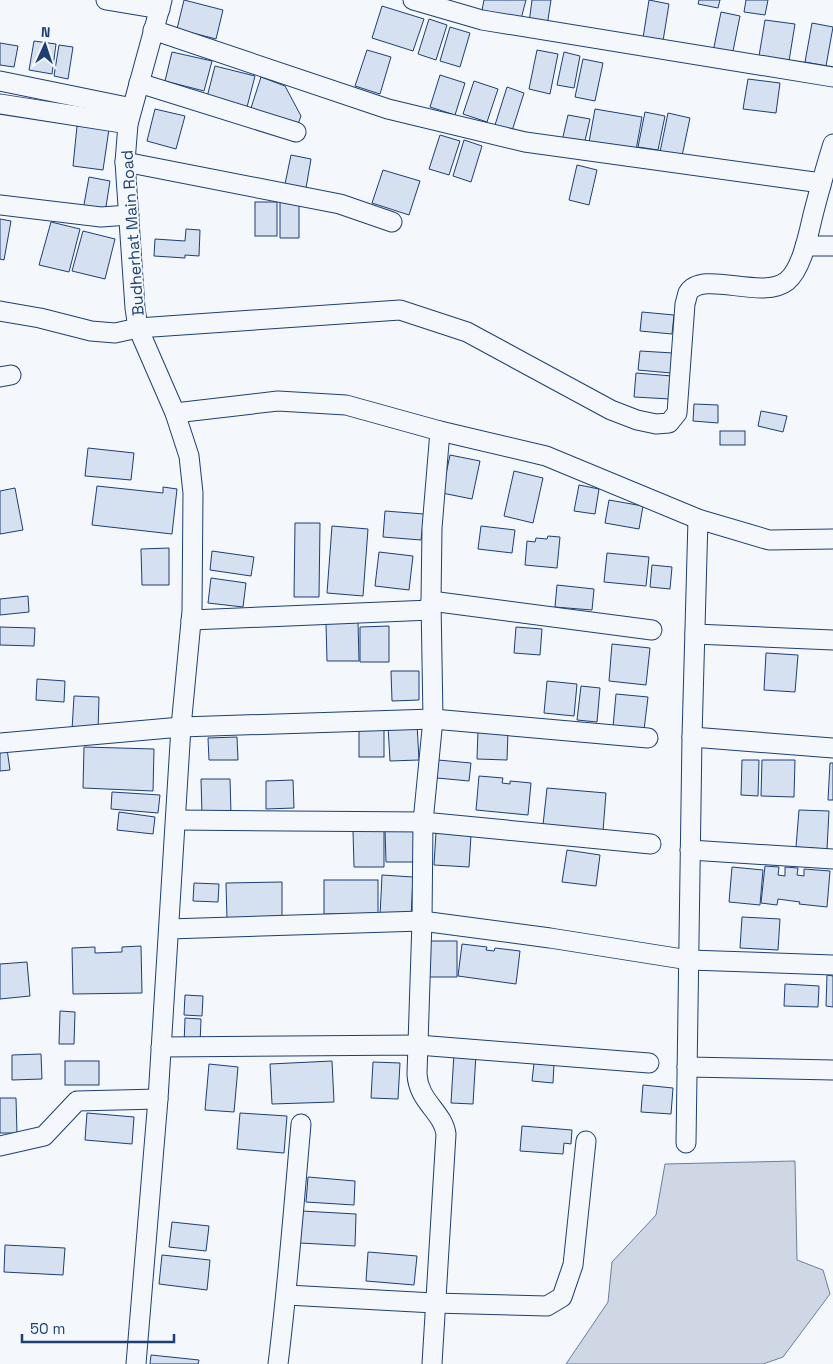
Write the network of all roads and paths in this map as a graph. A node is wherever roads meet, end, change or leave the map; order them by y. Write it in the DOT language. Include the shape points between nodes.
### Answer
graph roads {
  1 [pos="106,0"];
  2 [pos="413,0"];
  3 [pos="161,5"];
  4 [pos="153,30"];
  5 [pos="833,77"];
  6 [pos="0,81"];
  7 [pos="139,83"];
  8 [pos="0,104"];
  9 [pos="130,116"];
  10 [pos="296,132"];
  11 [pos="833,144"];
  12 [pos="125,162"];
  13 [pos="821,185"];
  14 [pos="0,205"];
  15 [pos="129,215"];
  16 [pos="392,222"];
  17 [pos="805,246"];
  18 [pos="833,246"];
  19 [pos="0,311"];
  20 [pos="138,328"];
  21 [pos="175,413"];
  22 [pos="440,431"];
  23 [pos="698,519"];
  24 [pos="833,539"];
  25 [pos="431,605"];
  26 [pos="191,620"];
  27 [pos="652,630"];
  28 [pos="695,634"];
  29 [pos="833,640"];
  30 [pos="433,719"];
  31 [pos="181,727"];
  32 [pos="692,737"];
  33 [pos="648,738"];
  34 [pos="0,743"];
  35 [pos="833,748"];
  36 [pos="176,820"];
  37 [pos="423,822"];
  38 [pos="651,844"];
  39 [pos="690,850"];
  40 [pos="833,859"];
  41 [pos="422,921"];
  42 [pos="169,929"];
  43 [pos="689,960"];
  44 [pos="833,964"];
  45 [pos="418,1044"];
  46 [pos="161,1047"];
  47 [pos="649,1063"];
  48 [pos="687,1067"];
  49 [pos="833,1070"];
  50 [pos="158,1099"];
  51 [pos="301,1124"];
  52 [pos="586,1140"];
  53 [pos="686,1143"];
  54 [pos="0,1146"];
  55 [pos="287,1295"];
  56 [pos="434,1303"];
  57 [pos="136,1364"];
  58 [pos="278,1364"];
  59 [pos="432,1364"];
  1 -- 3 [label="street"];
  2 -- 5 [label="street" via="482,20"];
  3 -- 4 [label="street, Budherhat Main Road"];
  4 -- 7 [label="street, Budherhat Main Road"];
  4 -- 13 [label="street" via="388,109 525,142"];
  6 -- 9 [label="street"];
  7 -- 9 [label="street, Budherhat Main Road"];
  7 -- 10 [label="street"];
  8 -- 9 [label="street"];
  9 -- 12 [label="street, Budherhat Main Road"];
  11 -- 13 [label="street"];
  12 -- 15 [label="street, Budherhat Main Road"];
  12 -- 16 [label="street" via="340,204"];
  13 -- 17 [label="street"];
  14 -- 15 [label="street" via="101,216"];
  15 -- 20 [label="street, Budherhat Main Road"];
  17 -- 18 [label="street"];
  17 -- 20 [label="street" via="788,281 774,288 712,283 698,285 688,293 677,413 669,423 637,420 611,410 467,332 400,310"];
  19 -- 20 [label="street" via="91,331 115,332"];
  20 -- 21 [label="street, Budherhat Main Road"];
  21 -- 22 [label="street" via="278,401 346,405"];
  21 -- 26 [label="street, Budherhat Main Road" via="189,456 193,492"];
  22 -- 23 [label="street" via="546,456"];
  22 -- 25 [label="street" via="432,528"];
  23 -- 24 [label="street" via="769,540"];
  23 -- 28 [label="street"];
  25 -- 26 [label="street"];
  25 -- 27 [label="street"];
  25 -- 30 [label="street"];
  26 -- 31 [label="street, Budherhat Main Road"];
  28 -- 29 [label="street"];
  28 -- 32 [label="street"];
  30 -- 31 [label="street"];
  30 -- 33 [label="street"];
  30 -- 37 [label="street"];
  31 -- 34 [label="street"];
  31 -- 36 [label="street, Budherhat Main Road"];
  32 -- 35 [label="street"];
  32 -- 39 [label="street"];
  36 -- 37 [label="street"];
  36 -- 42 [label="street, Budherhat Main Road"];
  37 -- 38 [label="street"];
  37 -- 41 [label="street"];
  39 -- 40 [label="street"];
  39 -- 43 [label="street"];
  41 -- 42 [label="street"];
  41 -- 43 [label="street"];
  41 -- 45 [label="street"];
  42 -- 46 [label="street, Budherhat Main Road"];
  43 -- 44 [label="street"];
  43 -- 48 [label="street"];
  45 -- 46 [label="street"];
  45 -- 47 [label="street"];
  45 -- 56 [label="street" via="418,1083 446,1134"];
  46 -- 50 [label="street, Budherhat Main Road"];
  48 -- 49 [label="street"];
  48 -- 53 [label="street"];
  50 -- 54 [label="street" via="77,1101 44,1136"];
  50 -- 57 [label="street, Budherhat Main Road"];
  51 -- 55 [label="street"];
  52 -- 56 [label="street" via="573,1265 562,1297 547,1306"];
  55 -- 56 [label="street"];
  55 -- 58 [label="street"];
  56 -- 59 [label="street"];
}
